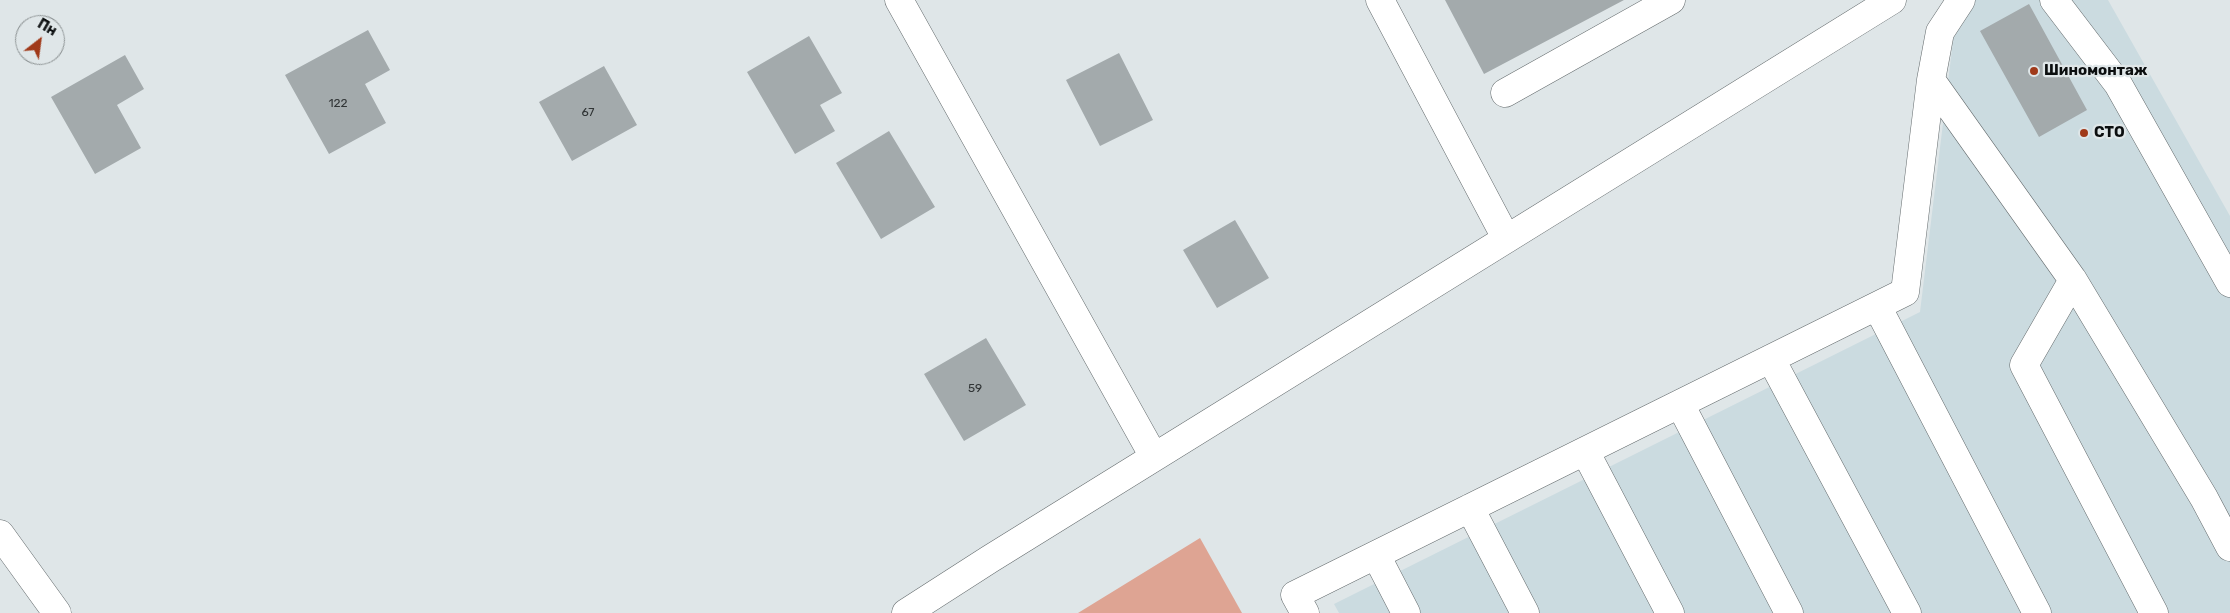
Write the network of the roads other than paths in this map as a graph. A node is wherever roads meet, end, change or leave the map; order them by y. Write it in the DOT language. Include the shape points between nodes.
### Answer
graph roads {
  1 [pos="899,0"];
  2 [pos="1380,0"];
  3 [pos="1671,0"];
  4 [pos="1892,0"];
  5 [pos="1961,0"];
  6 [pos="2054,0"];
  7 [pos="1931,80"];
  8 [pos="1505,93"];
  9 [pos="1506,238"];
  10 [pos="2073,280"];
  11 [pos="2230,283"];
  12 [pos="1877,306"];
  13 [pos="1771,359"];
  14 [pos="1680,404"];
  15 [pos="1585,451"];
  16 [pos="1154,457"];
  17 [pos="1470,508"];
  18 [pos="0,534"];
  19 [pos="2230,547"];
  20 [pos="1376,555"];
  21 [pos="57,613"];
  22 [pos="906,613"];
  23 [pos="1304,613"];
  24 [pos="1406,613"];
  25 [pos="1525,613"];
  26 [pos="1670,613"];
  27 [pos="1789,613"];
  28 [pos="1907,613"];
  29 [pos="2037,613"];
  30 [pos="2154,613"];
  1 -- 16 [label="street"];
  2 -- 9 [label="street"];
  3 -- 8 [label="street"];
  4 -- 9 [label="street"];
  5 -- 7 [label="street" via="1940,32"];
  6 -- 11 [label="street" via="2118,84"];
  7 -- 10 [label="street"];
  7 -- 12 [label="street" via="1905,292"];
  9 -- 16 [label="street"];
  10 -- 19 [label="street"];
  10 -- 30 [label="street" via="2024,365"];
  12 -- 13 [label="street"];
  12 -- 29 [label="street"];
  13 -- 14 [label="street"];
  13 -- 28 [label="street"];
  14 -- 15 [label="street"];
  14 -- 27 [label="street"];
  15 -- 17 [label="street"];
  15 -- 26 [label="street"];
  16 -- 22 [label="street"];
  17 -- 20 [label="street"];
  17 -- 25 [label="street"];
  18 -- 21 [label="street"];
  20 -- 23 [label="street" via="1295,595"];
  20 -- 24 [label="street"];
}
